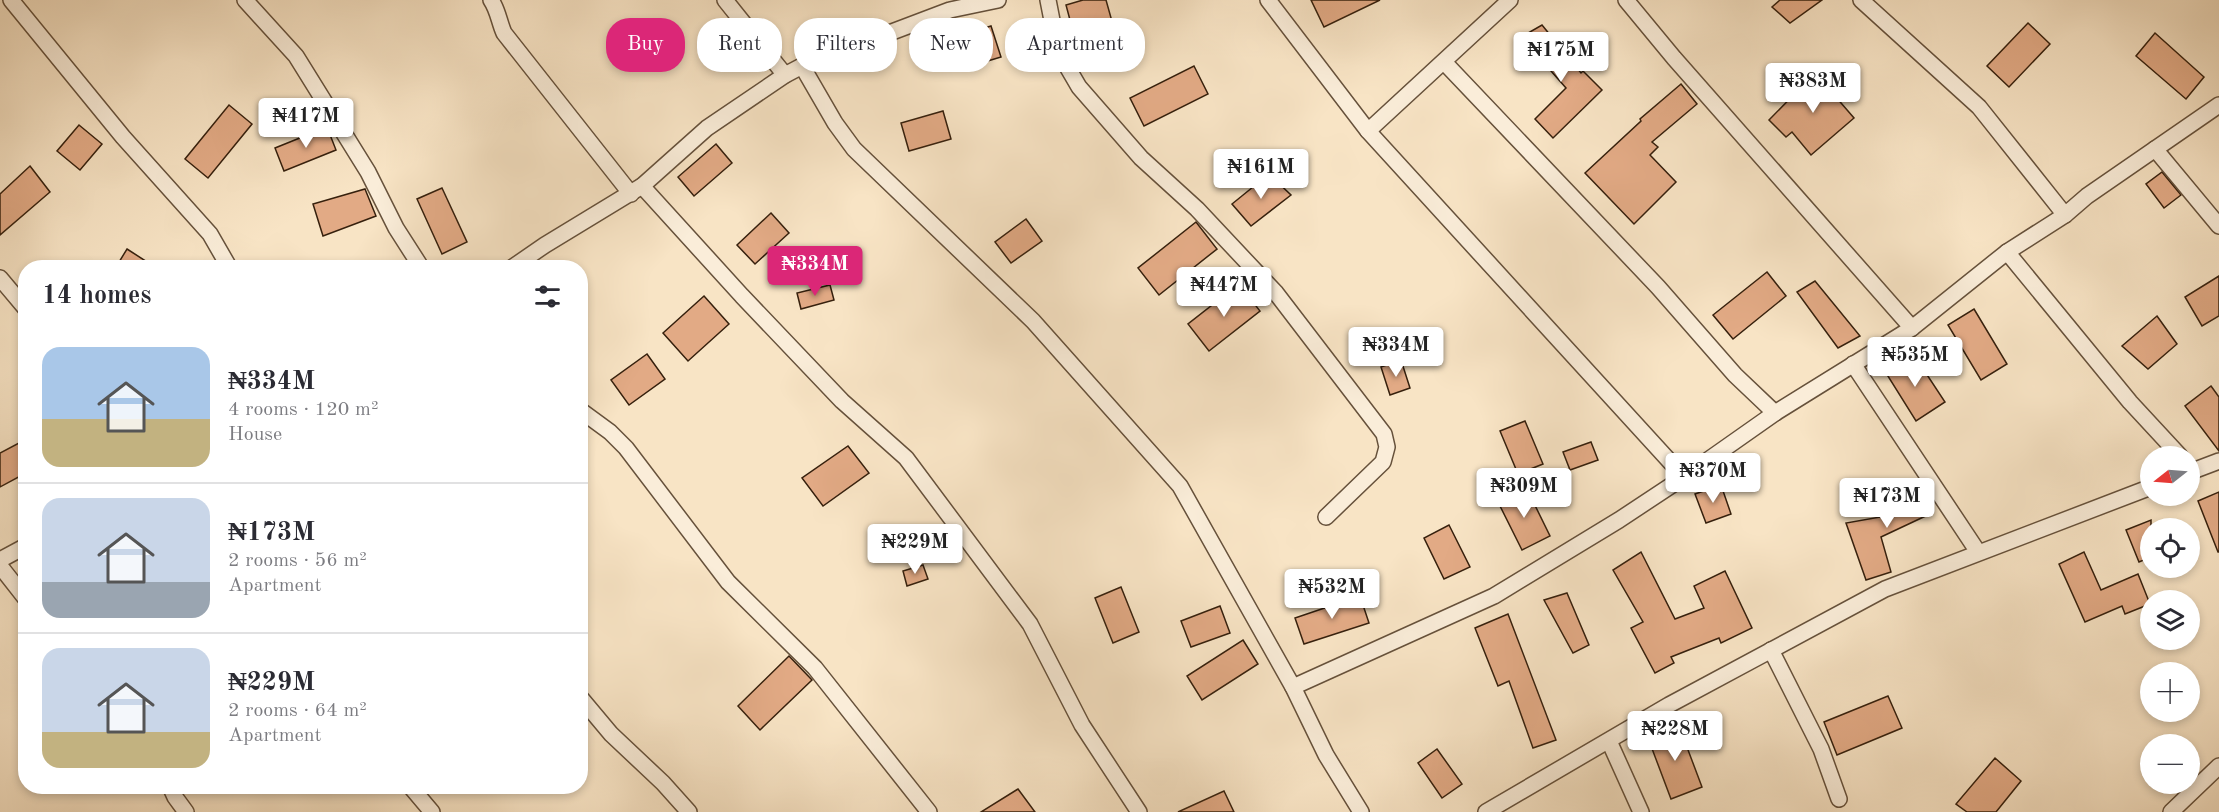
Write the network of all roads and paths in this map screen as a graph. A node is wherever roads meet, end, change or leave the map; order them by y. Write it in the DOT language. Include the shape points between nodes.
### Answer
graph roads {
  1 [pos="11,0"];
  2 [pos="245,0"];
  3 [pos="491,0"];
  4 [pos="725,0"];
  5 [pos="998,0"];
  6 [pos="1048,0"];
  7 [pos="1268,0"];
  8 [pos="1510,0"];
  9 [pos="1626,0"];
  10 [pos="1861,0"];
  11 [pos="948,5"];
  12 [pos="897,26"];
  13 [pos="1444,62"];
  14 [pos="794,70"];
  15 [pos="805,72"];
  16 [pos="784,75"];
  17 [pos="2219,105"];
  18 [pos="1368,131"];
  19 [pos="2155,149"];
  20 [pos="637,190"];
  21 [pos="2065,216"];
  22 [pos="2219,226"];
  23 [pos="2007,252"];
  24 [pos="225,260"];
  25 [pos="417,260"];
  26 [pos="523,260"];
  27 [pos="0,278"];
  28 [pos="18,299"];
  29 [pos="1912,328"];
  30 [pos="1853,364"];
  31 [pos="1775,413"];
  32 [pos="588,416"];
  33 [pos="2171,446"];
  34 [pos="2219,461"];
  35 [pos="2200,467"];
  36 [pos="1684,477"];
  37 [pos="2140,491"];
  38 [pos="1326,517"];
  39 [pos="18,550"];
  40 [pos="1978,552"];
  41 [pos="0,560"];
  42 [pos="0,566"];
  43 [pos="18,589"];
  44 [pos="1771,650"];
  45 [pos="1293,687"];
  46 [pos="588,707"];
  47 [pos="1609,741"];
  48 [pos="2219,766"];
  49 [pos="174,794"];
  50 [pos="417,794"];
  51 [pos="1839,799"];
  52 [pos="186,812"];
  53 [pos="432,812"];
  54 [pos="689,812"];
  55 [pos="929,812"];
  56 [pos="1139,812"];
  57 [pos="1361,812"];
  58 [pos="1486,812"];
  59 [pos="1641,812"];
  60 [pos="2171,812"];
  1 -- 24 [label="street" via="123,137 210,234"];
  2 -- 25 [label="street" via="296,56"];
  3 -- 20 [label="street" via="504,33"];
  4 -- 16 [label="street"];
  5 -- 11 [label="street"];
  6 -- 38 [label="street" via="1058,51 1079,87 1140,158 1197,209 1276,293 1384,434 1387,447 1383,462"];
  7 -- 18 [label="street"];
  8 -- 13 [label="street"];
  9 -- 29 [label="street"];
  10 -- 21 [label="street" via="1979,107"];
  11 -- 12 [label="street"];
  13 -- 18 [label="street"];
  13 -- 31 [label="street" via="1658,287 1735,375"];
  14 -- 16 [label="street"];
  15 -- 45 [label="street" via="854,148 1033,321 1180,486"];
  16 -- 20 [label="street" via="707,128"];
  17 -- 19 [label="street"];
  18 -- 36 [label="street"];
  19 -- 21 [label="street"];
  19 -- 22 [label="street"];
  20 -- 26 [label="street"];
  20 -- 56 [label="street" via="842,401 906,458 1030,624 1082,725"];
  21 -- 23 [label="street"];
  23 -- 29 [label="street"];
  23 -- 33 [label="street"];
  27 -- 28 [label="street"];
  29 -- 30 [label="street"];
  30 -- 31 [label="street"];
  30 -- 40 [label="street"];
  31 -- 36 [label="street"];
  32 -- 55 [label="street" via="626,448 728,582 815,668"];
  34 -- 35 [label="street"];
  36 -- 45 [label="street" via="1494,596"];
  37 -- 40 [label="street"];
  39 -- 41 [label="street"];
  40 -- 44 [label="street" via="1885,589"];
  42 -- 43 [label="street"];
  44 -- 47 [label="street"];
  44 -- 51 [label="street" via="1821,749"];
  45 -- 57 [label="street" via="1326,755"];
  46 -- 54 [label="street"];
  47 -- 58 [label="street"];
  47 -- 59 [label="street"];
  48 -- 60 [label="street"];
  49 -- 52 [label="street"];
  50 -- 53 [label="street"];
}
